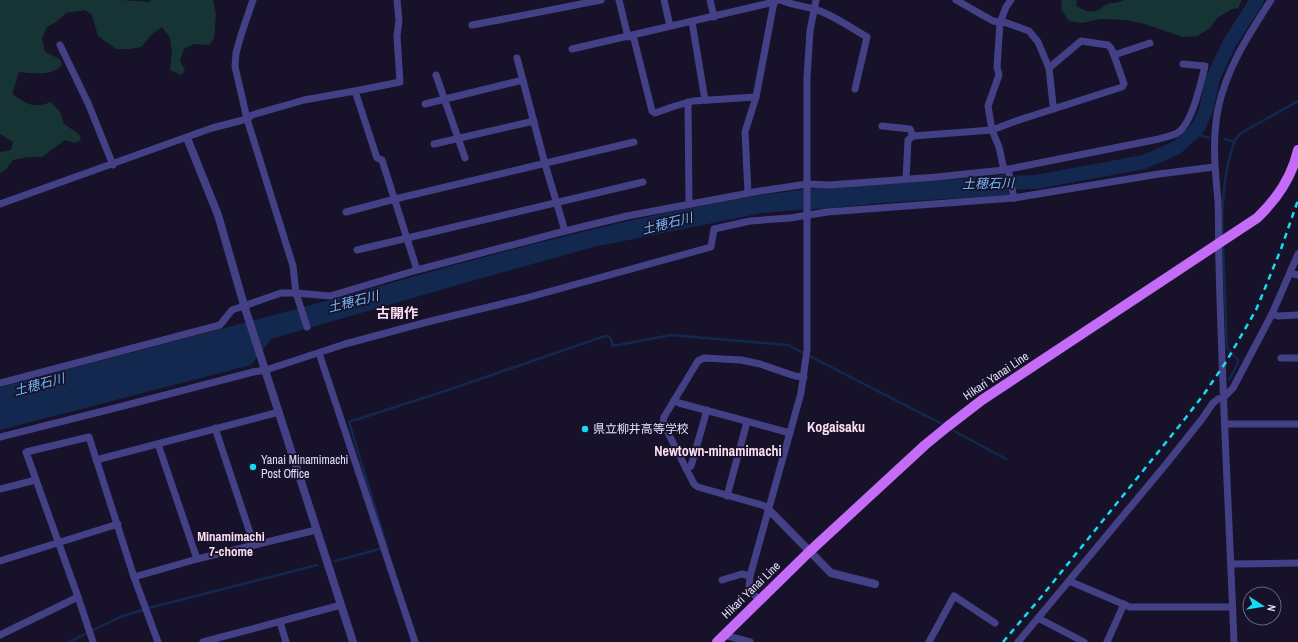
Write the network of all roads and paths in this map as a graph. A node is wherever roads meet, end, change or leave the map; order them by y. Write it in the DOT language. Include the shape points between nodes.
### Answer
graph roads {
  1 [pos="253,0"];
  2 [pos="397,0"];
  3 [pos="601,0"];
  4 [pos="619,0"];
  5 [pos="664,0"];
  6 [pos="710,0"];
  7 [pos="816,0"];
  8 [pos="956,0"];
  9 [pos="1011,0"];
  10 [pos="1271,0"];
  11 [pos="778,1"];
  12 [pos="814,9"];
  13 [pos="714,17"];
  14 [pos="692,22"];
  15 [pos="1000,23"];
  16 [pos="472,24"];
  17 [pos="670,26"];
  18 [pos="631,36"];
  19 [pos="1150,44"];
  20 [pos="60,45"];
  21 [pos="572,49"];
  22 [pos="1114,55"];
  23 [pos="517,58"];
  24 [pos="1183,64"];
  25 [pos="1049,68"];
  26 [pos="436,75"];
  27 [pos="523,80"];
  28 [pos="855,89"];
  29 [pos="355,91"];
  30 [pos="756,97"];
  31 [pos="444,99"];
  32 [pos="705,100"];
  33 [pos="688,102"];
  34 [pos="425,104"];
  35 [pos="1054,109"];
  36 [pos="247,119"];
  37 [pos="534,121"];
  38 [pos="882,126"];
  39 [pos="992,130"];
  40 [pos="913,136"];
  41 [pos="187,138"];
  42 [pos="458,139"];
  43 [pos="634,142"];
  44 [pos="434,144"];
  45 [pos="1298,150"];
  46 [pos="465,158"];
  47 [pos="113,164"];
  48 [pos="545,164"];
  49 [pos="1214,167"];
  50 [pos="1007,171"];
  51 [pos="906,179"];
  52 [pos="643,182"];
  53 [pos="807,186"];
  54 [pos="748,193"];
  55 [pos="1014,197"];
  56 [pos="395,199"];
  57 [pos="557,203"];
  58 [pos="0,204"];
  59 [pos="689,204"];
  60 [pos="346,212"];
  61 [pos="807,214"];
  62 [pos="565,231"];
  63 [pos="407,238"];
  64 [pos="1222,240"];
  65 [pos="357,250"];
  66 [pos="1298,254"];
  67 [pos="416,270"];
  68 [pos="1290,273"];
  69 [pos="1298,275"];
  70 [pos="296,293"];
  71 [pos="244,305"];
  72 [pos="1272,314"];
  73 [pos="1298,315"];
  74 [pos="307,327"];
  75 [pos="319,352"];
  76 [pos="1281,358"];
  77 [pos="1298,358"];
  78 [pos="266,370"];
  79 [pos="804,377"];
  80 [pos="0,383"];
  81 [pos="1223,398"];
  82 [pos="674,400"];
  83 [pos="707,410"];
  84 [pos="279,412"];
  85 [pos="747,422"];
  86 [pos="1225,424"];
  87 [pos="1298,424"];
  88 [pos="215,428"];
  89 [pos="790,433"];
  90 [pos="0,437"];
  91 [pos="158,444"];
  92 [pos="96,460"];
  93 [pos="686,469"];
  94 [pos="36,480"];
  95 [pos="0,489"];
  96 [pos="727,496"];
  97 [pos="769,510"];
  98 [pos="118,524"];
  99 [pos="316,530"];
  100 [pos="58,543"];
  101 [pos="254,545"];
  102 [pos="809,552"];
  103 [pos="197,560"];
  104 [pos="0,561"];
  105 [pos="1298,563"];
  106 [pos="1231,564"];
  107 [pos="750,576"];
  108 [pos="134,577"];
  109 [pos="722,580"];
  110 [pos="1069,581"];
  111 [pos="875,584"];
  112 [pos="78,597"];
  113 [pos="760,601"];
  114 [pos="1124,604"];
  115 [pos="341,605"];
  116 [pos="1232,607"];
  117 [pos="1038,618"];
  118 [pos="280,622"];
  119 [pos="994,623"];
  120 [pos="0,635"];
  121 [pos="720,639"];
  122 [pos="221,640"];
  123 [pos="93,642"];
  124 [pos="158,642"];
  125 [pos="202,642"];
  126 [pos="286,642"];
  127 [pos="353,642"];
  128 [pos="415,642"];
  129 [pos="750,642"];
  130 [pos="929,642"];
  131 [pos="1018,642"];
  132 [pos="1084,642"];
  133 [pos="1107,642"];
  134 [pos="1234,642"];
  1 -- 36 [label="street" via="236,53 235,67"];
  2 -- 29 [label="street" via="400,82"];
  3 -- 16 [label="street"];
  4 -- 18 [label="street"];
  5 -- 17 [label="street"];
  6 -- 13 [label="street"];
  7 -- 12 [label="street"];
  8 -- 15 [label="street"];
  9 -- 15 [label="street"];
  10 -- 49 [label="street" via="1223,87 1214,130"];
  11 -- 12 [label="street"];
  11 -- 13 [label="street"];
  11 -- 30 [label="street"];
  12 -- 28 [label="street" via="867,37"];
  12 -- 53 [label="street" via="807,78"];
  13 -- 14 [label="street"];
  14 -- 17 [label="street"];
  14 -- 32 [label="street"];
  15 -- 25 [label="street" via="1029,31 1038,42"];
  15 -- 39 [label="street" via="997,67 999,75 988,106"];
  17 -- 18 [label="street"];
  18 -- 21 [label="street"];
  18 -- 33 [label="street" via="652,111 655,113"];
  19 -- 22 [label="street"];
  20 -- 47 [label="street"];
  22 -- 25 [label="street" via="1108,45 1081,41"];
  22 -- 35 [label="street" via="1124,84 1122,87"];
  23 -- 27 [label="street"];
  24 -- 50 [label="street" via="1205,66 1189,118 1177,133"];
  25 -- 35 [label="street"];
  26 -- 31 [label="street"];
  27 -- 31 [label="street"];
  27 -- 37 [label="street"];
  29 -- 36 [label="street" via="304,100 252,115"];
  29 -- 56 [label="street" via="377,158 382,160"];
  30 -- 32 [label="street"];
  30 -- 54 [label="street" via="745,132"];
  31 -- 34 [label="street"];
  31 -- 42 [label="street"];
  32 -- 33 [label="street"];
  33 -- 59 [label="street"];
  35 -- 39 [label="street"];
  36 -- 41 [label="street"];
  36 -- 70 [label="street" via="293,266"];
  37 -- 42 [label="street"];
  37 -- 48 [label="street"];
  38 -- 40 [label="street" via="910,129"];
  39 -- 40 [label="street"];
  39 -- 50 [label="street"];
  40 -- 51 [label="street" via="908,140"];
  41 -- 47 [label="street"];
  41 -- 71 [label="street" via="218,215"];
  42 -- 44 [label="street"];
  42 -- 46 [label="street"];
  43 -- 48 [label="street"];
  45 -- 64 [label="main road, Hikari Yanai Line" via="1288,178 1269,206 1257,218"];
  47 -- 58 [label="street"];
  48 -- 56 [label="street"];
  48 -- 57 [label="street"];
  49 -- 55 [label="street"];
  49 -- 64 [label="street"];
  50 -- 51 [label="street"];
  50 -- 55 [label="street"];
  51 -- 53 [label="street"];
  52 -- 57 [label="street"];
  53 -- 54 [label="street"];
  53 -- 61 [label="street"];
  54 -- 59 [label="street"];
  55 -- 61 [label="street"];
  56 -- 60 [label="street"];
  56 -- 63 [label="street"];
  57 -- 62 [label="street"];
  57 -- 63 [label="street"];
  59 -- 62 [label="street"];
  61 -- 75 [label="street" via="714,229 711,247"];
  61 -- 79 [label="street" via="807,353"];
  62 -- 67 [label="street"];
  63 -- 65 [label="street"];
  63 -- 67 [label="street"];
  64 -- 81 [label="street"];
  64 -- 102 [label="main road, Hikari Yanai Line" via="977,404 925,445"];
  66 -- 68 [label="street"];
  67 -- 70 [label="street" via="330,296"];
  68 -- 69 [label="street"];
  68 -- 72 [label="street"];
  70 -- 71 [label="street" via="281,293"];
  70 -- 74 [label="street"];
  71 -- 78 [label="street"];
  71 -- 80 [label="street" via="232,310 220,325"];
  72 -- 73 [label="street"];
  72 -- 81 [label="street" via="1233,388"];
  75 -- 78 [label="street"];
  75 -- 128 [label="street"];
  76 -- 77 [label="street"];
  78 -- 84 [label="street"];
  78 -- 90 [label="street"];
  79 -- 82 [label="street" via="741,360 704,358 698,361"];
  79 -- 89 [label="street"];
  81 -- 86 [label="street"];
  81 -- 110 [label="street" via="1213,403 1202,420"];
  82 -- 83 [label="street"];
  82 -- 93 [label="street" via="663,423"];
  83 -- 85 [label="street"];
  83 -- 93 [label="street" via="691,466"];
  84 -- 88 [label="street"];
  84 -- 99 [label="street"];
  85 -- 89 [label="street"];
  85 -- 96 [label="street"];
  86 -- 87 [label="street"];
  86 -- 106 [label="street"];
  88 -- 91 [label="street"];
  88 -- 101 [label="street"];
  89 -- 97 [label="street"];
  91 -- 92 [label="street"];
  91 -- 103 [label="street"];
  92 -- 94 [label="street" via="89,437 26,452"];
  92 -- 98 [label="street"];
  93 -- 96 [label="street" via="698,487"];
  94 -- 95 [label="street"];
  94 -- 100 [label="street"];
  96 -- 97 [label="street" via="765,506"];
  97 -- 102 [label="street"];
  97 -- 107 [label="street"];
  98 -- 100 [label="street"];
  98 -- 108 [label="street"];
  99 -- 101 [label="street"];
  99 -- 115 [label="street"];
  100 -- 104 [label="street"];
  100 -- 112 [label="street"];
  101 -- 103 [label="street"];
  102 -- 111 [label="street" via="831,573"];
  102 -- 113 [label="main road, Hikari Yanai Line"];
  103 -- 108 [label="street"];
  105 -- 106 [label="street"];
  106 -- 116 [label="street"];
  107 -- 109 [label="street" via="742,574"];
  107 -- 113 [label="street" via="749,589"];
  108 -- 124 [label="street"];
  110 -- 114 [label="street"];
  110 -- 117 [label="street"];
  112 -- 120 [label="street"];
  112 -- 123 [label="street"];
  113 -- 121 [label="main road, Hikari Yanai Line"];
  114 -- 116 [label="street" via="1130,607"];
  114 -- 133 [label="street"];
  115 -- 118 [label="street"];
  115 -- 127 [label="street"];
  116 -- 134 [label="street"];
  117 -- 131 [label="street"];
  117 -- 132 [label="street"];
  118 -- 122 [label="street"];
  118 -- 126 [label="street"];
  119 -- 130 [label="street" via="954,596"];
  121 -- 129 [label="street"];
  122 -- 125 [label="street"];
}
